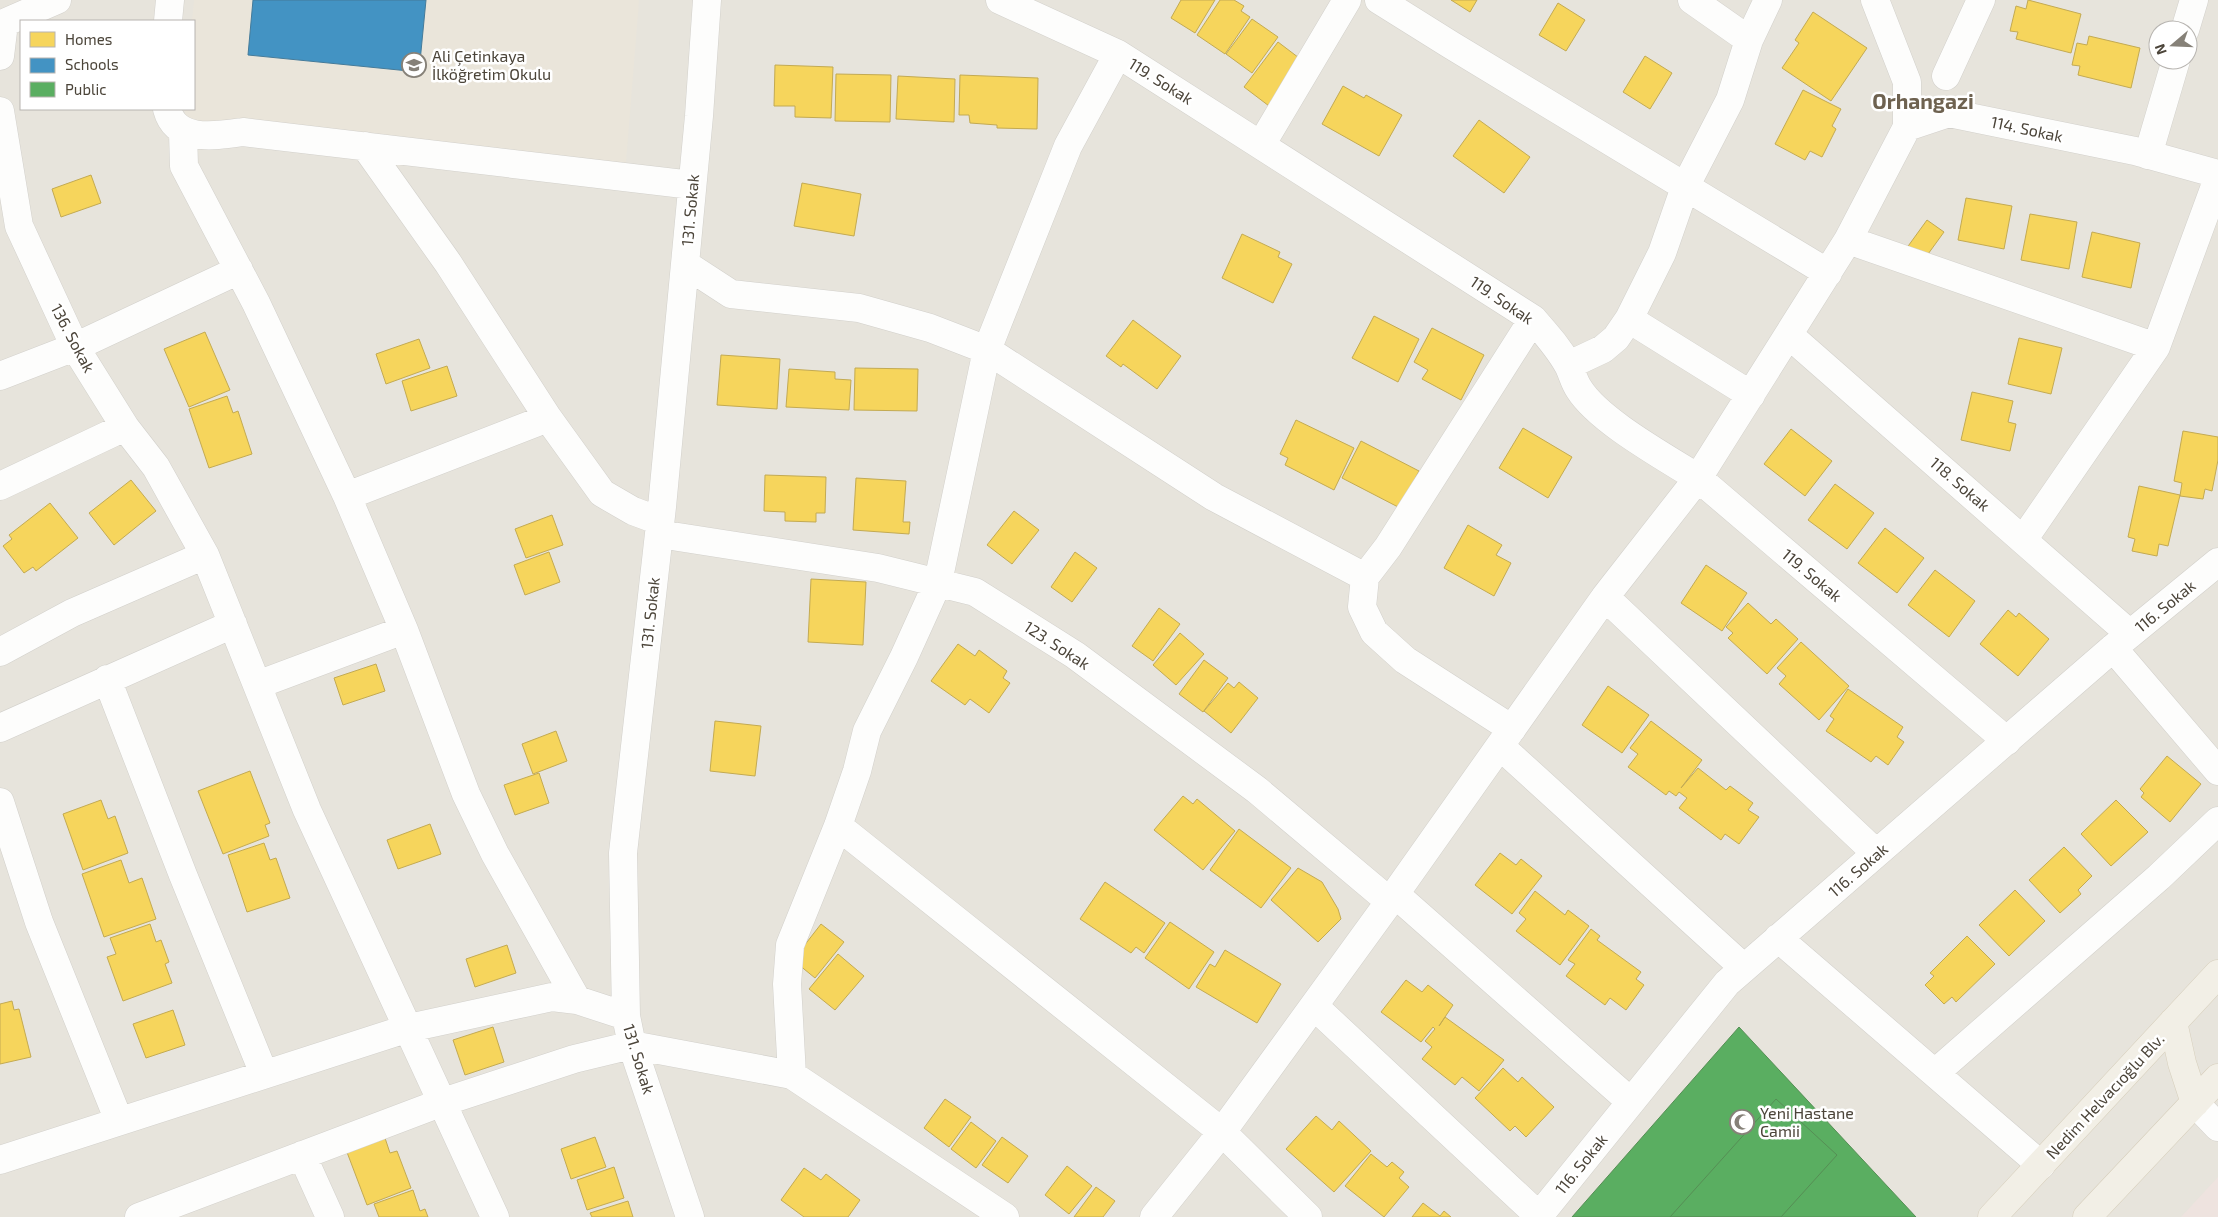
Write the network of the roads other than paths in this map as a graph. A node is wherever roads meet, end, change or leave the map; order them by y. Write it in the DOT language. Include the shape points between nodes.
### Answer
graph roads {
  1 [pos="57,0"];
  2 [pos="170,0"];
  3 [pos="707,0"];
  4 [pos="1000,0"];
  5 [pos="1347,0"];
  6 [pos="1379,0"];
  7 [pos="1692,0"];
  8 [pos="1768,0"];
  9 [pos="1875,0"];
  10 [pos="1980,0"];
  11 [pos="2194,0"];
  12 [pos="1415,10"];
  13 [pos="3,16"];
  14 [pos="168,20"];
  15 [pos="2188,20"];
  16 [pos="1749,40"];
  17 [pos="1118,54"];
  18 [pos="0,56"];
  19 [pos="2173,70"];
  20 [pos="1946,76"];
  21 [pos="1907,82"];
  22 [pos="166,110"];
  23 [pos="0,111"];
  24 [pos="1949,113"];
  25 [pos="1906,127"];
  26 [pos="183,132"];
  27 [pos="1261,145"];
  28 [pos="366,146"];
  29 [pos="2148,155"];
  30 [pos="2218,174"];
  31 [pos="2218,178"];
  32 [pos="692,185"];
  33 [pos="1685,187"];
  34 [pos="1848,240"];
  35 [pos="685,264"];
  36 [pos="239,270"];
  37 [pos="1828,273"];
  38 [pos="1533,319"];
  39 [pos="1629,319"];
  40 [pos="1789,335"];
  41 [pos="75,347"];
  42 [pos="2156,347"];
  43 [pos="986,350"];
  44 [pos="1569,366"];
  45 [pos="0,376"];
  46 [pos="1751,395"];
  47 [pos="548,418"];
  48 [pos="125,428"];
  49 [pos="1698,478"];
  50 [pos="0,486"];
  51 [pos="347,496"];
  52 [pos="659,528"];
  53 [pos="2023,540"];
  54 [pos="205,556"];
  55 [pos="2218,562"];
  56 [pos="1365,577"];
  57 [pos="938,582"];
  58 [pos="1605,597"];
  59 [pos="233,624"];
  60 [pos="404,630"];
  61 [pos="2122,641"];
  62 [pos="0,652"];
  63 [pos="107,679"];
  64 [pos="257,685"];
  65 [pos="0,728"];
  66 [pos="1506,738"];
  67 [pos="2007,741"];
  68 [pos="2218,771"];
  69 [pos="0,802"];
  70 [pos="2218,821"];
  71 [pos="838,826"];
  72 [pos="1876,853"];
  73 [pos="1392,897"];
  74 [pos="1778,938"];
  75 [pos="1744,968"];
  76 [pos="2218,974"];
  77 [pos="577,1000"];
  78 [pos="1314,1006"];
  79 [pos="626,1016"];
  80 [pos="2173,1022"];
  81 [pos="409,1028"];
  82 [pos="632,1045"];
  83 [pos="1935,1073"];
  84 [pos="264,1074"];
  85 [pos="792,1075"];
  86 [pos="2218,1078"];
  87 [pos="442,1102"];
  88 [pos="1631,1102"];
  89 [pos="2195,1103"];
  90 [pos="119,1121"];
  91 [pos="2218,1127"];
  92 [pos="1222,1132"];
  93 [pos="302,1154"];
  94 [pos="0,1160"];
  95 [pos="2041,1166"];
  96 [pos="146,1216"];
  97 [pos="330,1217"];
  98 [pos="496,1217"];
  99 [pos="690,1217"];
  100 [pos="1005,1217"];
  101 [pos="1154,1217"];
  102 [pos="1308,1217"];
  103 [pos="1539,1217"];
  104 [pos="1992,1217"];
  105 [pos="2087,1217"];
  1 -- 13 [label="street"];
  2 -- 14 [label="street"];
  3 -- 32 [label="street, 131. Sokak"];
  4 -- 17 [label="street, 119. Sokak"];
  5 -- 27 [label="street"];
  6 -- 12 [label="street"];
  7 -- 16 [label="street"];
  8 -- 16 [label="street"];
  9 -- 21 [label="street"];
  10 -- 20 [label="street"];
  11 -- 15 [label="street"];
  12 -- 33 [label="street"];
  13 -- 18 [label="street"];
  16 -- 33 [label="street" via="1730,100"];
  17 -- 27 [label="street, 119. Sokak"];
  17 -- 43 [label="street" via="1068,146"];
  19 -- 29 [label="street"];
  20 -- 21 [label="street"];
  20 -- 24 [label="street"];
  21 -- 25 [label="street"];
  22 -- 26 [label="street"];
  23 -- 41 [label="street, 136. Sokak" via="18,226"];
  24 -- 25 [label="street, 114. Sokak"];
  24 -- 29 [label="street, 114. Sokak"];
  25 -- 34 [label="street"];
  26 -- 28 [label="street" via="212,137 242,132"];
  26 -- 36 [label="street" via="184,166"];
  27 -- 38 [label="street, 119. Sokak"];
  28 -- 32 [label="street"];
  28 -- 47 [label="street, 123. Sokak" via="448,263"];
  29 -- 30 [label="street, 114. Sokak"];
  31 -- 42 [label="street"];
  32 -- 35 [label="street, 131. Sokak"];
  33 -- 37 [label="street"];
  33 -- 39 [label="street" via="1662,253"];
  34 -- 37 [label="street"];
  34 -- 42 [label="street"];
  35 -- 43 [label="street" via="731,294 859,308 930,328"];
  35 -- 52 [label="street, 131. Sokak"];
  36 -- 41 [label="street"];
  36 -- 51 [label="street"];
  37 -- 40 [label="street"];
  38 -- 44 [label="street, 119. Sokak" via="1554,342"];
  38 -- 56 [label="street" via="1388,547"];
  39 -- 44 [label="street" via="1616,338 1603,349"];
  39 -- 46 [label="street"];
  40 -- 46 [label="street"];
  40 -- 53 [label="street, 118. Sokak"];
  41 -- 45 [label="street"];
  41 -- 48 [label="street, 136. Sokak"];
  42 -- 53 [label="street"];
  43 -- 56 [label="street" via="1214,497"];
  43 -- 57 [label="street"];
  44 -- 49 [label="street, 119. Sokak" via="1579,390 1604,416"];
  46 -- 49 [label="street"];
  47 -- 51 [label="street"];
  47 -- 52 [label="street, 123. Sokak" via="602,493"];
  48 -- 50 [label="street"];
  48 -- 54 [label="street, 136. Sokak" via="156,466"];
  49 -- 58 [label="street"];
  49 -- 67 [label="street, 119. Sokak"];
  51 -- 60 [label="street"];
  52 -- 57 [label="street, 123. Sokak"];
  52 -- 79 [label="street, 131. Sokak" via="624,853"];
  53 -- 61 [label="street, 118. Sokak"];
  54 -- 59 [label="street, 136. Sokak"];
  54 -- 62 [label="street" via="72,613"];
  55 -- 61 [label="street, 116. Sokak"];
  56 -- 66 [label="street" via="1362,607 1374,632"];
  57 -- 71 [label="street" via="867,731"];
  57 -- 73 [label="street, 123. Sokak" via="974,592 1076,655 1257,790"];
  58 -- 66 [label="street"];
  58 -- 72 [label="street"];
  59 -- 63 [label="street"];
  59 -- 64 [label="street, 136. Sokak"];
  60 -- 64 [label="street"];
  60 -- 77 [label="street" via="466,794 495,854"];
  61 -- 67 [label="street, 116. Sokak"];
  61 -- 68 [label="street, 118. Sokak"];
  63 -- 65 [label="street"];
  63 -- 84 [label="street"];
  64 -- 81 [label="street, 136. Sokak" via="307,810"];
  66 -- 73 [label="street"];
  66 -- 75 [label="street"];
  67 -- 72 [label="street, 116. Sokak"];
  69 -- 90 [label="street" via="39,922"];
  70 -- 83 [label="street" via="2159,877"];
  71 -- 85 [label="street" via="790,945 787,984"];
  71 -- 92 [label="street"];
  72 -- 74 [label="street, 116. Sokak"];
  73 -- 78 [label="street"];
  73 -- 88 [label="street, 123. Sokak"];
  74 -- 75 [label="street, 116. Sokak"];
  74 -- 83 [label="street"];
  75 -- 88 [label="street, 116. Sokak" via="1727,983"];
  76 -- 80 [label="main road, Nedim Helvacıoğlu Blv."];
  77 -- 79 [label="street"];
  77 -- 81 [label="street" via="552,997"];
  78 -- 92 [label="street"];
  78 -- 103 [label="street"];
  79 -- 82 [label="street, 131. Sokak"];
  80 -- 89 [label="main road"];
  80 -- 95 [label="main road, Nedim Helvacıoğlu Blv."];
  81 -- 84 [label="street"];
  81 -- 87 [label="street, 136. Sokak"];
  82 -- 85 [label="street"];
  82 -- 87 [label="street"];
  82 -- 99 [label="street, 131. Sokak"];
  83 -- 95 [label="street"];
  84 -- 90 [label="street"];
  85 -- 100 [label="street"];
  86 -- 89 [label="main road"];
  87 -- 93 [label="street"];
  87 -- 98 [label="street, 136. Sokak"];
  88 -- 103 [label="street, 116. Sokak"];
  89 -- 91 [label="street"];
  89 -- 105 [label="main road"];
  90 -- 94 [label="street"];
  92 -- 101 [label="street"];
  92 -- 102 [label="street"];
  93 -- 96 [label="street"];
  93 -- 97 [label="street"];
  95 -- 104 [label="main road, Nedim Helvacıoğlu Blv."];
}
